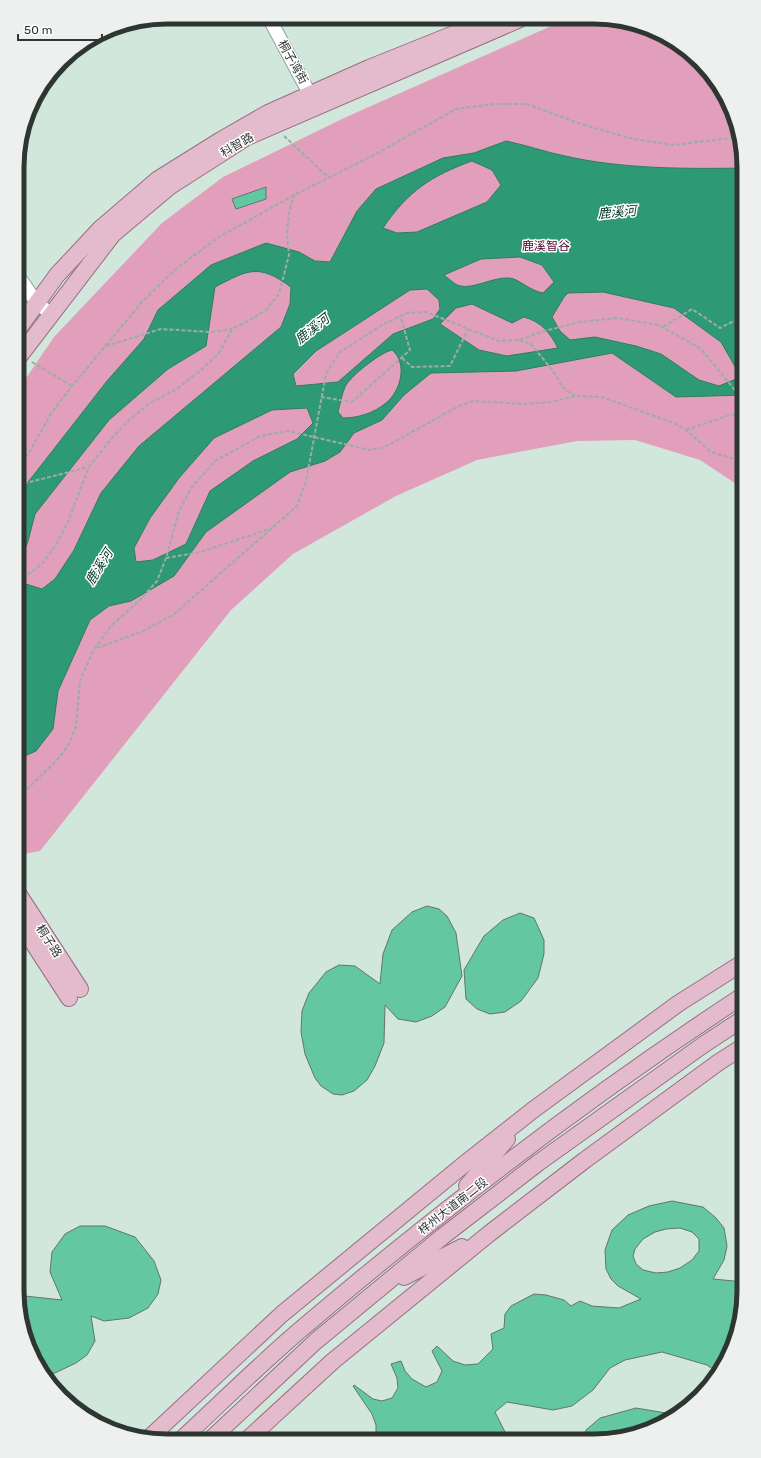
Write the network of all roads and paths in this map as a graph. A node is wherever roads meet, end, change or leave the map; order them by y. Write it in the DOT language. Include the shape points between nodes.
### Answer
graph roads {
  1 [pos="272,24"];
  2 [pos="480,24"];
  3 [pos="507,24"];
  4 [pos="314,100"];
  5 [pos="273,126"];
  6 [pos="734,138"];
  7 [pos="328,178"];
  8 [pos="294,195"];
  9 [pos="24,285"];
  10 [pos="37,303"];
  11 [pos="51,314"];
  12 [pos="400,315"];
  13 [pos="737,320"];
  14 [pos="24,321"];
  15 [pos="663,327"];
  16 [pos="232,329"];
  17 [pos="468,329"];
  18 [pos="519,340"];
  19 [pos="106,346"];
  20 [pos="24,350"];
  21 [pos="402,358"];
  22 [pos="24,360"];
  23 [pos="72,386"];
  24 [pos="737,393"];
  25 [pos="575,396"];
  26 [pos="321,397"];
  27 [pos="737,414"];
  28 [pos="686,430"];
  29 [pos="316,438"];
  30 [pos="24,459"];
  31 [pos="737,460"];
  32 [pos="89,467"];
  33 [pos="24,484"];
  34 [pos="273,528"];
  35 [pos="166,558"];
  36 [pos="24,577"];
  37 [pos="95,648"];
  38 [pos="24,792"];
  39 [pos="24,905"];
  40 [pos="24,927"];
  41 [pos="737,966"];
  42 [pos="737,999"];
  43 [pos="737,1023"];
  44 [pos="737,1051"];
  45 [pos="533,1110"];
  46 [pos="446,1210"];
  47 [pos="490,1233"];
  48 [pos="376,1291"];
  49 [pos="154,1434"];
  50 [pos="188,1434"];
  51 [pos="216,1434"];
  52 [pos="254,1434"];
  1 -- 4 [label="street, 桐子湾街"];
  2 -- 4 [label="main road, 科智路"];
  3 -- 4 [label="main road, 科智路"];
  4 -- 5 [label="main road, 科智路"];
  4 -- 10 [label="main road, 科智路" via="268,113 157,180 100,228 57,274"];
  5 -- 7 [label="path"];
  5 -- 11 [label="main road, 科智路" via="247,137 169,187 113,234"];
  6 -- 7 [label="path" via="674,145 633,139 581,124 527,104 494,104 456,109"];
  7 -- 8 [label="path"];
  8 -- 16 [label="path" via="287,233 289,255 279,294 267,309 252,320"];
  8 -- 19 [label="path" via="219,237 177,268 142,302"];
  9 -- 10 [label="street"];
  10 -- 11 [label="street"];
  10 -- 14 [label="main road, 科智路"];
  11 -- 20 [label="main road, 科智路"];
  12 -- 17 [label="path" via="426,312"];
  12 -- 21 [label="path" via="410,350"];
  12 -- 26 [label="path" via="340,352 326,374"];
  13 -- 15 [label="path" via="720,328 692,308"];
  15 -- 18 [label="path" via="617,318 580,322"];
  15 -- 24 [label="path" via="701,348"];
  16 -- 19 [label="path" via="211,332 161,329"];
  16 -- 32 [label="path" via="214,358 175,390 150,403 128,421"];
  17 -- 18 [label="path" via="499,341"];
  17 -- 21 [label="path" via="450,366 412,367"];
  18 -- 25 [label="path" via="531,344 564,389"];
  19 -- 23 [label="path"];
  21 -- 26 [label="path" via="352,402"];
  22 -- 23 [label="path"];
  23 -- 30 [label="path" via="52,412"];
  25 -- 28 [label="path" via="602,397"];
  25 -- 29 [label="path" via="551,402 524,404 474,401 459,406 385,447 370,450"];
  26 -- 29 [label="path"];
  27 -- 28 [label="path"];
  28 -- 31 [label="path" via="711,452"];
  29 -- 34 [label="path" via="297,506"];
  29 -- 35 [label="path" via="288,431 260,436 215,461 191,488 179,511"];
  32 -- 33 [label="path"];
  32 -- 36 [label="path" via="68,522 54,548 42,564"];
  34 -- 35 [label="path" via="201,552"];
  34 -- 37 [label="path" via="173,615 141,632"];
  35 -- 37 [label="path" via="157,581 111,626"];
  37 -- 38 [label="path" via="80,680 76,727 68,746"];
  39 -- 40 [label="main road, 桐子路" via="74,994"];
  41 -- 45 [label="main road" via="679,1003"];
  42 -- 46 [label="main road, 梓州大道南二段" via="694,1027"];
  43 -- 48 [label="main road, 梓州大道南二段" via="538,1163"];
  44 -- 47 [label="main road" via="585,1160"];
  45 -- 46 [label="main road"];
  45 -- 49 [label="main road" via="282,1314"];
  46 -- 50 [label="main road, 梓州大道南二段" via="305,1326"];
  47 -- 48 [label="main road"];
  47 -- 52 [label="main road" via="333,1361"];
  48 -- 51 [label="main road, 梓州大道南二段" via="316,1340"];
}
